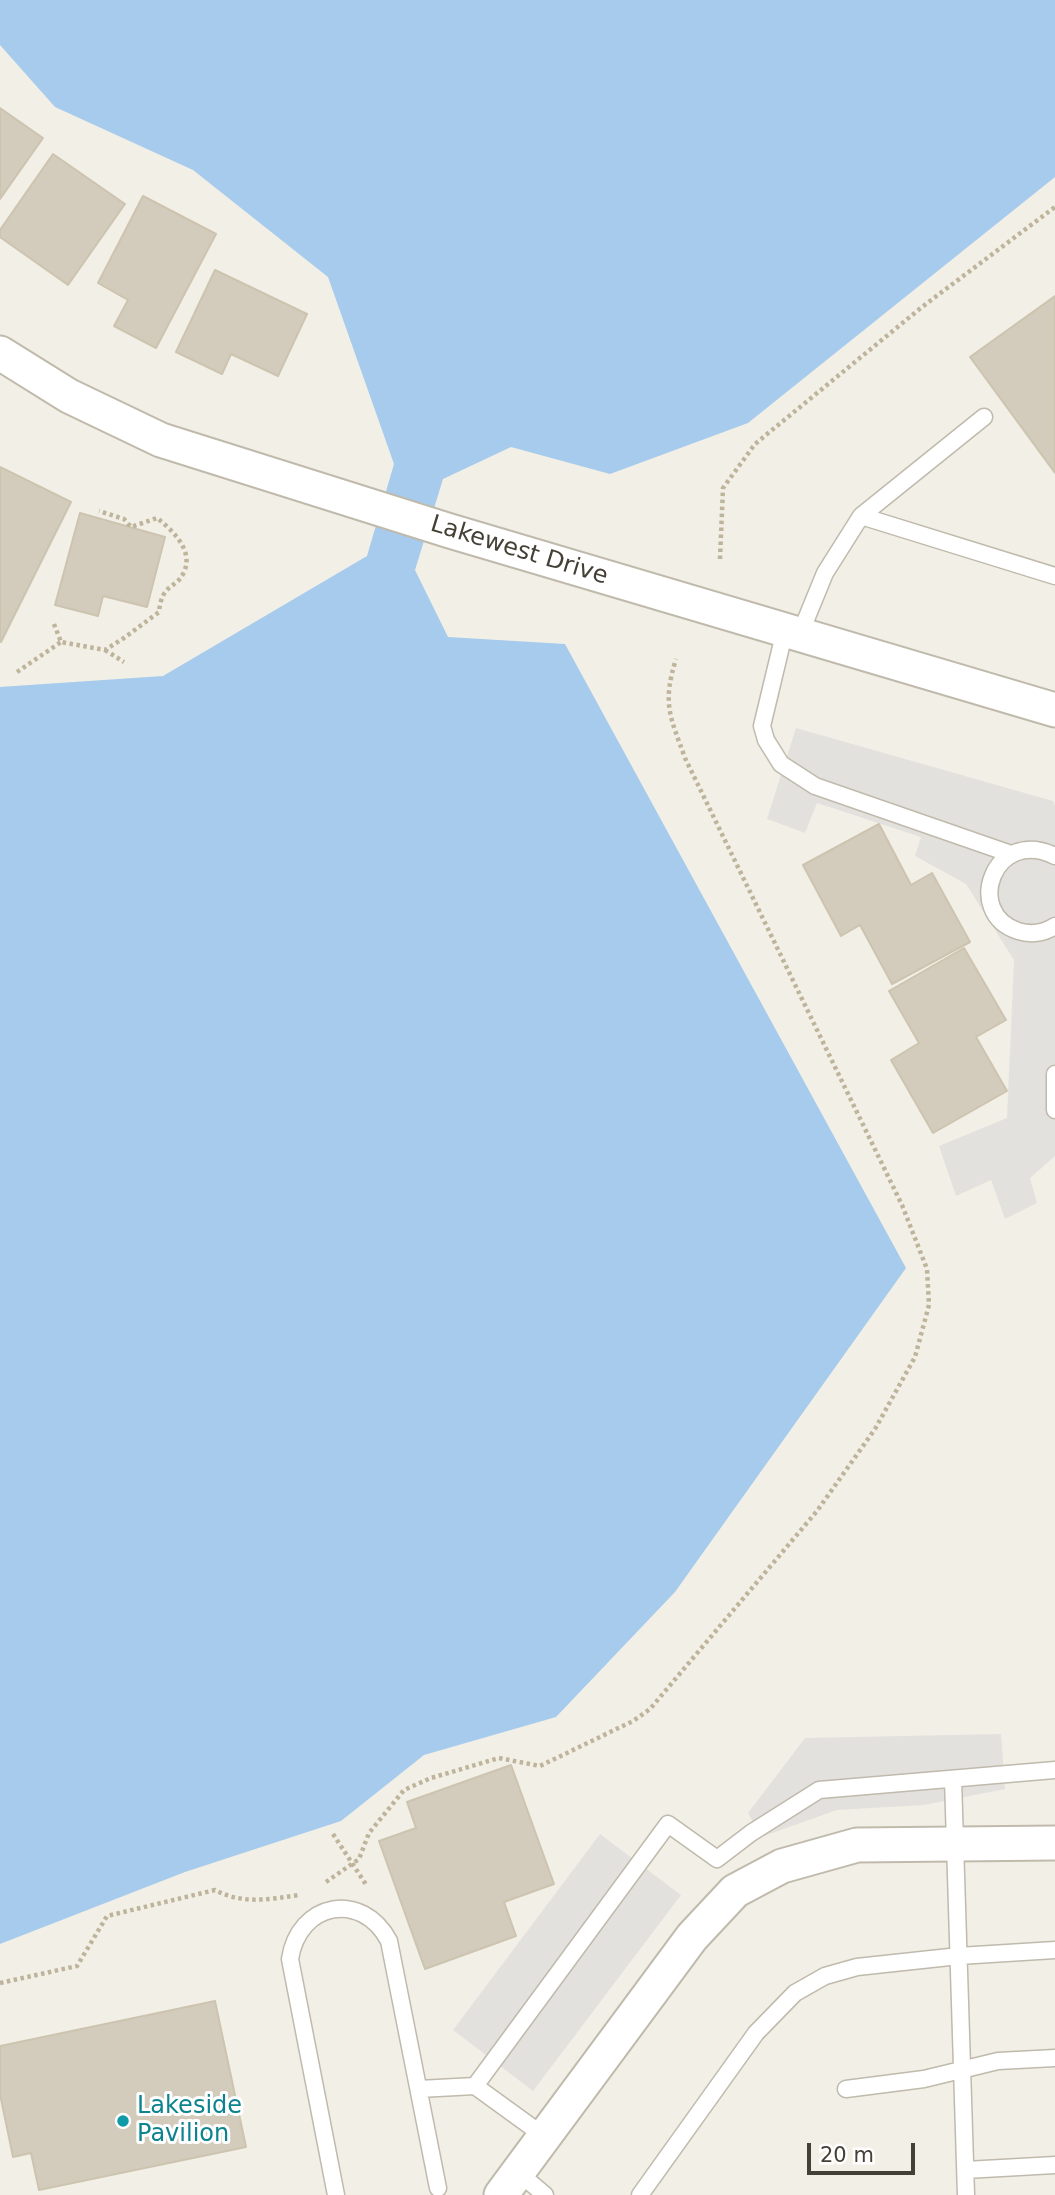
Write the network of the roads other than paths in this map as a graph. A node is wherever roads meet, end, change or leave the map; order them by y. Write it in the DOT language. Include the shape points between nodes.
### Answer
graph roads {
  1 [pos="0,353"];
  2 [pos="984,417"];
  3 [pos="861,516"];
  4 [pos="1055,576"];
  5 [pos="793,632"];
  6 [pos="1055,710"];
  7 [pos="1011,854"];
  8 [pos="1055,856"];
  9 [pos="1055,926"];
  10 [pos="1055,1074"];
  11 [pos="1055,1110"];
  12 [pos="1055,1770"];
  13 [pos="953,1779"];
  14 [pos="1055,1843"];
  15 [pos="955,1844"];
  16 [pos="726,1875"];
  17 [pos="1055,1950"];
  18 [pos="959,1956"];
  19 [pos="1055,2057"];
  20 [pos="963,2068"];
  21 [pos="475,2086"];
  22 [pos="419,2089"];
  23 [pos="846,2089"];
  24 [pos="544,2136"];
  25 [pos="1055,2165"];
  26 [pos="966,2170"];
  27 [pos="509,2184"];
  28 [pos="438,2188"];
  29 [pos="337,2195"];
  30 [pos="545,2195"];
  31 [pos="640,2195"];
  32 [pos="966,2195"];
  1 -- 5 [label="street, Lakewest Drive" via="69,397 161,440"];
  2 -- 3 [label="lane"];
  3 -- 4 [label="lane"];
  3 -- 5 [label="lane"];
  5 -- 6 [label="street, Lakewest Drive"];
  5 -- 7 [label="lane" via="762,726 781,764 815,786"];
  7 -- 8 [label="lane" via="1034,849"];
  7 -- 9 [label="lane" via="991,878 993,909 1002,921 1026,933"];
  10 -- 11 [label="lane"];
  12 -- 13 [label="lane"];
  13 -- 15 [label="lane"];
  13 -- 16 [label="lane" via="819,1790 751,1833"];
  14 -- 15 [label="street"];
  15 -- 16 [label="street" via="857,1845 782,1866"];
  15 -- 18 [label="lane"];
  16 -- 21 [label="lane" via="668,1824"];
  16 -- 24 [label="street" via="692,1937"];
  17 -- 18 [label="lane"];
  18 -- 20 [label="lane"];
  18 -- 31 [label="lane" via="857,1967 825,1976 795,1993 756,2033"];
  19 -- 20 [label="lane"];
  20 -- 23 [label="lane"];
  20 -- 26 [label="lane"];
  21 -- 22 [label="lane"];
  21 -- 24 [label="lane"];
  22 -- 28 [label="lane"];
  22 -- 29 [label="lane" via="396,1968 382,1928 360,1912 332,1909 319,1913 298,1932 290,1959"];
  24 -- 27 [label="street"];
  25 -- 26 [label="lane"];
  26 -- 32 [label="lane"];
  27 -- 30 [label="lane"];
}
